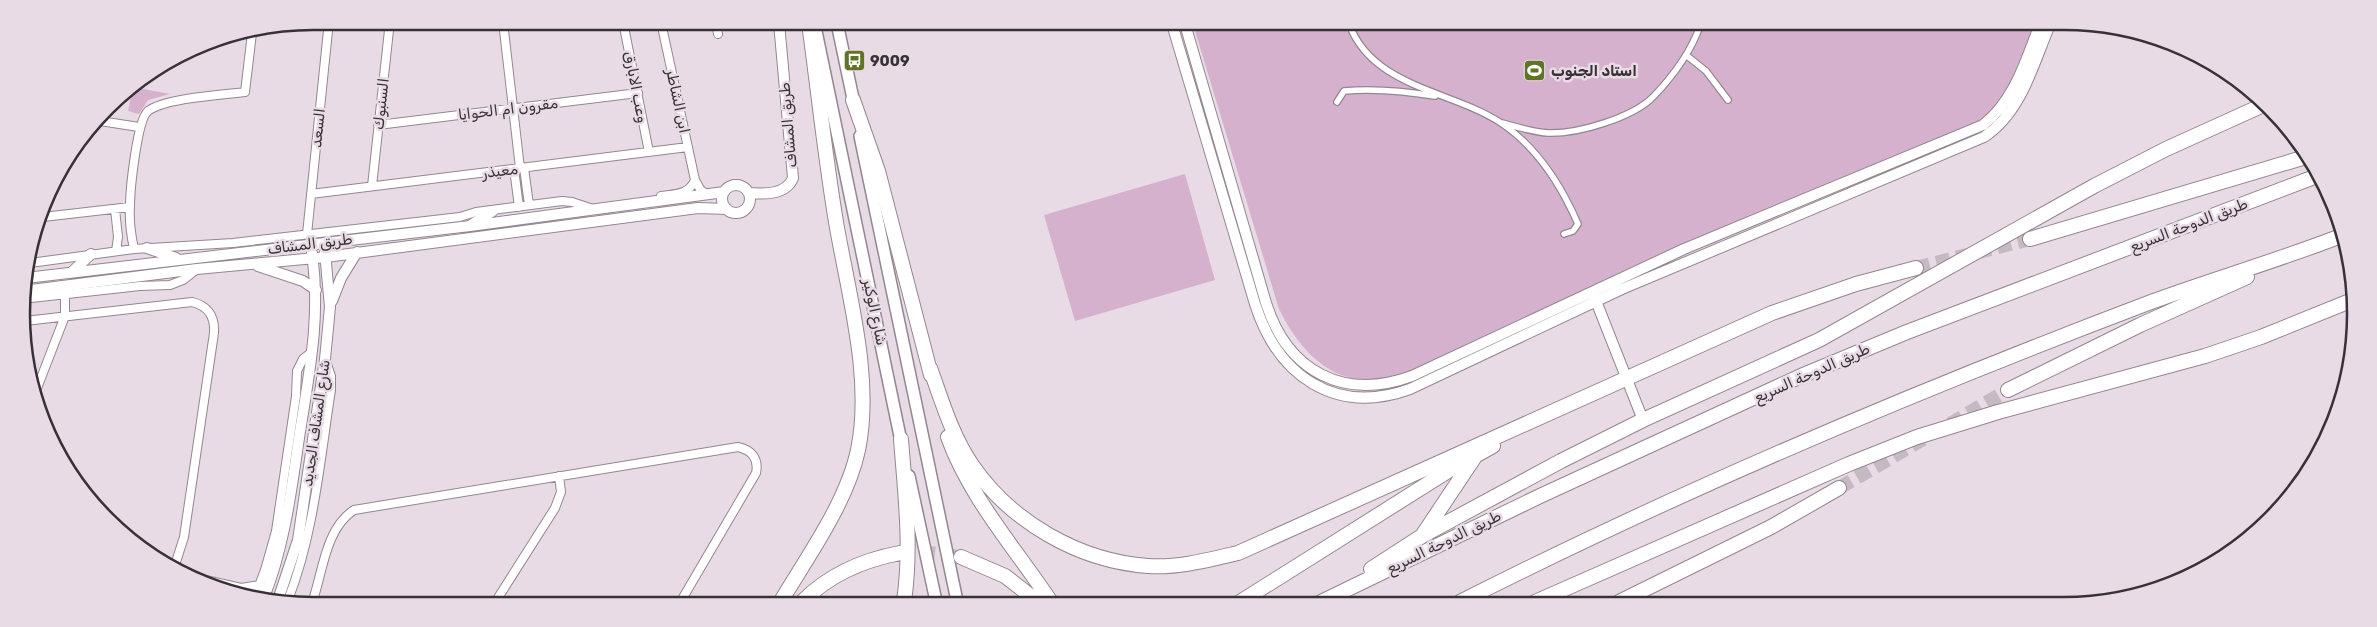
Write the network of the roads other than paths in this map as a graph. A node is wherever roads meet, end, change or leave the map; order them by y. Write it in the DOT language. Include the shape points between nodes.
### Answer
graph roads {
  1 [pos="328,30"];
  2 [pos="389,30"];
  3 [pos="504,30"];
  4 [pos="625,30"];
  5 [pos="663,30"];
  6 [pos="717,30"];
  7 [pos="780,30"];
  8 [pos="810,30"];
  9 [pos="815,30"];
  10 [pos="838,30"];
  11 [pos="1174,30"];
  12 [pos="1187,30"];
  13 [pos="1353,30"];
  14 [pos="1698,30"];
  15 [pos="2038,30"];
  16 [pos="2048,30"];
  17 [pos="718,34"];
  18 [pos="252,37"];
  19 [pos="1686,55"];
  20 [pos="638,93"];
  21 [pos="1444,97"];
  22 [pos="853,100"];
  23 [pos="1728,100"];
  24 [pos="1337,102"];
  25 [pos="2258,107"];
  26 [pos="513,109"];
  27 [pos="105,122"];
  28 [pos="1500,123"];
  29 [pos="378,125"];
  30 [pos="139,127"];
  31 [pos="688,147"];
  32 [pos="649,152"];
  33 [pos="2300,158"];
  34 [pos="519,168"];
  35 [pos="2312,178"];
  36 [pos="695,180"];
  37 [pos="372,186"];
  38 [pos="724,192"];
  39 [pos="749,193"];
  40 [pos="311,194"];
  41 [pos="707,195"];
  42 [pos="529,205"];
  43 [pos="626,206"];
  44 [pos="130,207"];
  45 [pos="519,207"];
  46 [pos="115,209"];
  47 [pos="727,209"];
  48 [pos="493,210"];
  49 [pos="595,210"];
  50 [pos="47,217"];
  51 [pos="470,226"];
  52 [pos="1564,234"];
  53 [pos="2336,238"];
  54 [pos="309,239"];
  55 [pos="2030,239"];
  56 [pos="324,242"];
  57 [pos="2311,247"];
  58 [pos="147,248"];
  59 [pos="134,249"];
  60 [pos="116,251"];
  61 [pos="357,252"];
  62 [pos="91,254"];
  63 [pos="326,257"];
  64 [pos="313,258"];
  65 [pos="180,259"];
  66 [pos="34,262"];
  67 [pos="254,265"];
  68 [pos="1916,268"];
  69 [pos="198,269"];
  70 [pos="72,272"];
  71 [pos="32,277"];
  72 [pos="31,290"];
  73 [pos="316,290"];
  74 [pos="1591,290"];
  75 [pos="65,294"];
  76 [pos="31,299"];
  77 [pos="1597,300"];
  78 [pos="2346,302"];
  79 [pos="330,307"];
  80 [pos="65,316"];
  81 [pos="30,320"];
  82 [pos="312,352"];
  83 [pos="325,359"];
  84 [pos="930,368"];
  85 [pos="1626,378"];
  86 [pos="39,383"];
  87 [pos="2008,390"];
  88 [pos="1565,405"];
  89 [pos="1643,420"];
  90 [pos="901,439"];
  91 [pos="1476,455"];
  92 [pos="560,476"];
  93 [pos="1839,488"];
  94 [pos="1422,536"];
  95 [pos="900,553"];
  96 [pos="961,557"];
  97 [pos="181,564"];
  98 [pos="260,585"];
  99 [pos="243,588"];
  100 [pos="257,592"];
  101 [pos="265,593"];
  102 [pos="280,595"];
  103 [pos="293,596"];
  104 [pos="314,597"];
  105 [pos="499,597"];
  106 [pos="683,597"];
  107 [pos="783,597"];
  108 [pos="808,597"];
  109 [pos="905,597"];
  110 [pos="935,597"];
  111 [pos="956,597"];
  112 [pos="1031,597"];
  113 [pos="1048,597"];
  114 [pos="1248,597"];
  115 [pos="1329,597"];
  116 [pos="1331,597"];
  117 [pos="1471,597"];
  118 [pos="1546,597"];
  119 [pos="1630,597"];
  1 -- 40 [label="street, السعد"];
  2 -- 29 [label="street, السنبوك"];
  3 -- 26 [label="street"];
  4 -- 20 [label="street, وعب الابارق"];
  5 -- 31 [label="street, ابن الشاطر"];
  6 -- 17 [label="street"];
  7 -- 39 [label="street, طريق المشاف" via="793,178 789,186 779,191"];
  8 -- 107 [label="highway" via="836,219 862,372 863,420 858,451 841,497"];
  9 -- 90 [label="main road, شارع الوكير"];
  10 -- 22 [label="main road, شارع الوكير"];
  11 -- 77 [label="street" via="1261,324 1277,353 1312,383 1352,396 1368,398 1397,394"];
  12 -- 74 [label="street" via="1271,320 1286,346 1309,368 1342,383 1368,386 1397,382"];
  13 -- 21 [label="street" via="1368,55 1388,73"];
  14 -- 19 [label="street"];
  15 -- 74 [label="street" via="2004,106 1983,125"];
  16 -- 77 [label="street" via="2009,115 1984,137"];
  18 -- 30 [label="street" via="245,92 160,105 146,112"];
  19 -- 23 [label="street" via="1706,71"];
  19 -- 28 [label="street" via="1653,97 1622,116 1587,129 1548,133"];
  20 -- 26 [label="street, مقرون ام الحوايا"];
  20 -- 32 [label="street, وعب الابارق"];
  21 -- 24 [label="street" via="1392,89 1361,89 1344,90"];
  21 -- 28 [label="street"];
  22 -- 84 [label="highway" via="878,171"];
  22 -- 111 [label="main road, شارع الوكير"];
  25 -- 89 [label="highway" via="2094,186 1819,340"];
  26 -- 29 [label="street, مقرون ام الحوايا"];
  26 -- 34 [label="street"];
  27 -- 30 [label="street"];
  28 -- 52 [label="street" via="1528,145 1552,175 1570,206 1578,224 1573,231"];
  29 -- 37 [label="street, السنبوك"];
  30 -- 44 [label="street"];
  31 -- 32 [label="street, معيذر"];
  31 -- 36 [label="street, ابن الشاطر"];
  32 -- 34 [label="street, معيذر"];
  33 -- 55 [label="highway"];
  34 -- 37 [label="street, معيذر"];
  34 -- 42 [label="street"];
  34 -- 45 [label="street"];
  35 -- 116 [label="highway, طريق الدوحة السريع" via="1810,372 1540,496"];
  36 -- 41 [label="street, ابن الشاطر"];
  36 -- 43 [label="street" via="685,192 637,200"];
  37 -- 40 [label="street, معيذر"];
  38 -- 39 [label="street" via="739,185"];
  38 -- 41 [label="street, طريق المشاف"];
  38 -- 47 [label="street"];
  39 -- 47 [label="street" via="748,206 744,210 732,212"];
  40 -- 54 [label="street, السعد"];
  41 -- 43 [label="street, طريق المشاف"];
  42 -- 45 [label="street, طريق المشاف"];
  42 -- 49 [label="street, طريق المشاف" via="562,201"];
  43 -- 49 [label="street, طريق المشاف"];
  44 -- 46 [label="street"];
  44 -- 59 [label="street" via="130,234"];
  45 -- 48 [label="street, طريق المشاف"];
  46 -- 50 [label="street"];
  46 -- 60 [label="street"];
  47 -- 61 [label="street, طريق المشاف" via="689,209"];
  48 -- 51 [label="street"];
  48 -- 54 [label="street, طريق المشاف"];
  49 -- 51 [label="street, طريق المشاف"];
  51 -- 56 [label="street, طريق المشاف"];
  53 -- 57 [label="highway"];
  54 -- 56 [label="street, طريق المشاف"];
  54 -- 58 [label="street, طريق المشاف"];
  54 -- 64 [label="street, شارع المشاف الجديد"];
  54 -- 65 [label="street, طريق المشاف"];
  56 -- 63 [label="street, شارع المشاف الجديد"];
  57 -- 87 [label="highway"];
  57 -- 117 [label="highway" via="2153,302 1871,414 1697,490"];
  58 -- 59 [label="street, طريق المشاف"];
  58 -- 65 [label="street"];
  59 -- 60 [label="street, طريق المشاف"];
  60 -- 62 [label="street, طريق المشاف"];
  61 -- 63 [label="street, طريق المشاف"];
  61 -- 79 [label="street" via="341,278"];
  62 -- 66 [label="street, طريق المشاف"];
  62 -- 70 [label="street"];
  63 -- 64 [label="street, طريق المشاف"];
  63 -- 79 [label="street, شارع المشاف الجديد"];
  64 -- 67 [label="street, طريق المشاف"];
  64 -- 73 [label="street, شارع المشاف الجديد"];
  65 -- 70 [label="street, طريق المشاف"];
  67 -- 69 [label="street, طريق المشاف"];
  67 -- 73 [label="street" via="303,281"];
  68 -- 85 [label="highway" via="1856,284 1772,313"];
  69 -- 72 [label="street, طريق المشاف"];
  69 -- 75 [label="street, طريق المشاف" via="170,285"];
  70 -- 71 [label="street, طريق المشاف"];
  73 -- 82 [label="street, شارع المشاف الجديد"];
  74 -- 77 [label="street"];
  75 -- 76 [label="street, طريق المشاف"];
  75 -- 80 [label="street"];
  77 -- 85 [label="street"];
  78 -- 118 [label="highway" via="2205,356 1917,437"];
  79 -- 83 [label="street, شارع المشاف الجديد"];
  80 -- 81 [label="street"];
  80 -- 86 [label="street"];
  80 -- 97 [label="street" via="192,302 204,307 213,318 214,332"];
  82 -- 98 [label="street" via="303,359 297,371 276,531"];
  82 -- 101 [label="street, شارع المشاف الجديد" via="286,524"];
  83 -- 102 [label="street, شارع المشاف الجديد" via="298,540"];
  83 -- 103 [label="street" via="331,376 331,390 310,526"];
  84 -- 88 [label="highway" via="962,447 999,497 1027,521 1057,540 1098,556 1148,566 1203,561 1238,553"];
  84 -- 113 [label="highway" via="943,423 966,478"];
  85 -- 88 [label="highway"];
  85 -- 89 [label="street"];
  88 -- 91 [label="highway"];
  89 -- 94 [label="highway"];
  90 -- 109 [label="highway" via="908,525"];
  90 -- 110 [label="main road, شارع الوكير"];
  91 -- 94 [label="highway"];
  91 -- 114 [label="highway"];
  92 -- 104 [label="street" via="354,510 335,530"];
  92 -- 105 [label="street" via="561,492 555,508"];
  92 -- 106 [label="street" via="738,447 750,451 756,461 756,473"];
  93 -- 119 [label="highway" via="1770,527"];
  94 -- 115 [label="highway"];
  95 -- 108 [label="highway" via="858,564"];
  96 -- 112 [label="highway" via="1005,576"];
  98 -- 99 [label="street"];
  98 -- 100 [label="street"];
}
